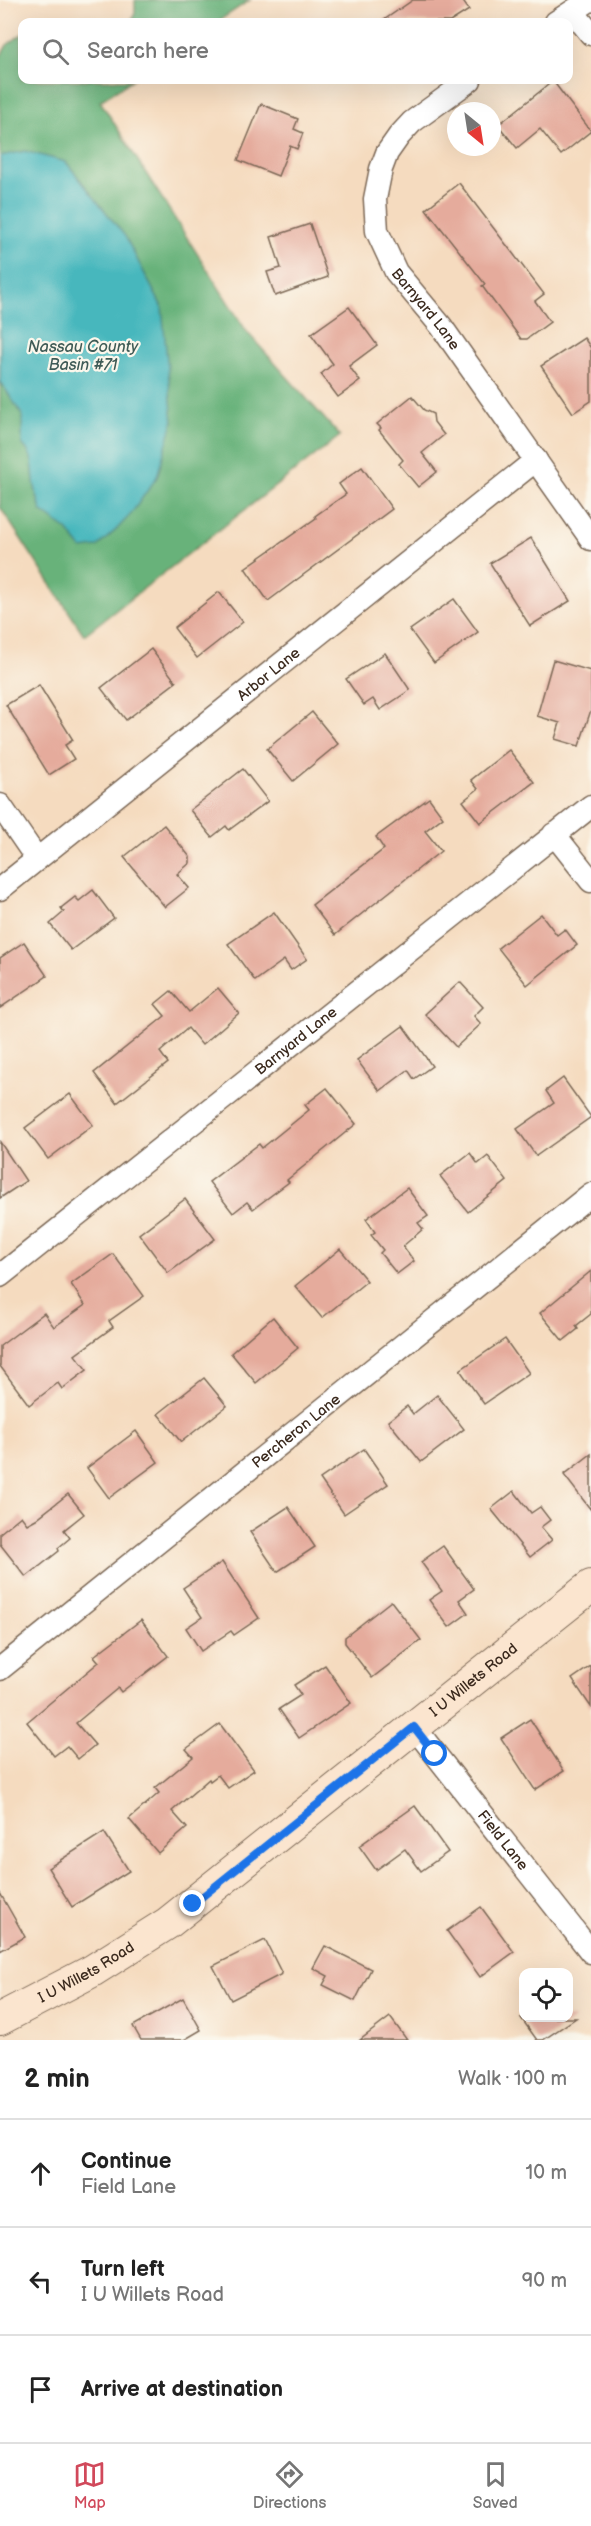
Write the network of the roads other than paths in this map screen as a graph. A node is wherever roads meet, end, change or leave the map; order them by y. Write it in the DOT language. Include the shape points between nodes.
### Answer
graph roads {
  1 [pos="573,11"];
  2 [pos="591,34"];
  3 [pos="464,84"];
  4 [pos="536,460"];
  5 [pos="591,539"];
  6 [pos="0,805"];
  7 [pos="591,806"];
  8 [pos="554,834"];
  9 [pos="37,860"];
  10 [pos="591,881"];
  11 [pos="0,889"];
  12 [pos="591,1194"];
  13 [pos="0,1276"];
  14 [pos="591,1586"];
  15 [pos="0,1669"];
  16 [pos="414,1727"];
  17 [pos="591,1952"];
  18 [pos="0,2019"];
  1 -- 2 [label="street"];
  3 -- 4 [label="street, Barnyard Lane" via="412,122 387,153 375,199 377,231 396,272 441,326"];
  4 -- 5 [label="street, Barnyard Lane"];
  4 -- 9 [label="street, Arbor Lane"];
  6 -- 9 [label="street"];
  7 -- 8 [label="street, Barnyard Lane"];
  8 -- 10 [label="street"];
  8 -- 13 [label="street, Barnyard Lane"];
  9 -- 11 [label="street, Arbor Lane"];
  12 -- 15 [label="street, Percheron Lane"];
  14 -- 16 [label="main road, I U Willets Road"];
  16 -- 17 [label="street, Field Lane"];
  16 -- 18 [label="main road, I U Willets Road" via="168,1923 92,1971"];
}
